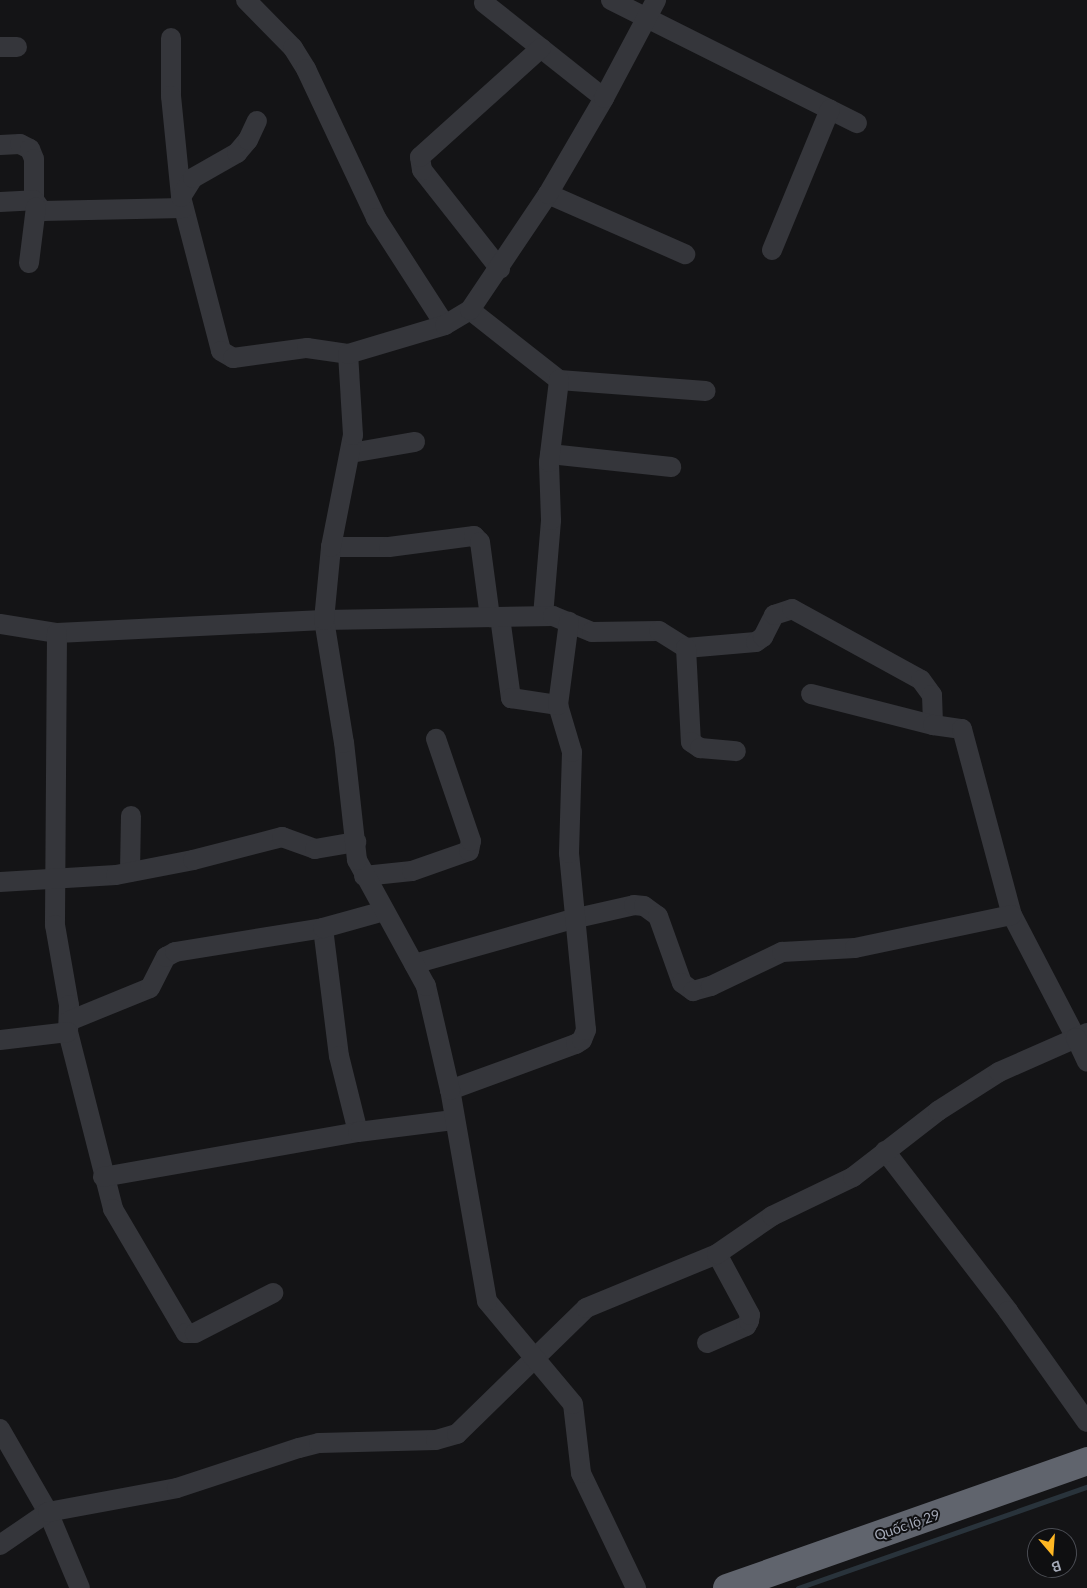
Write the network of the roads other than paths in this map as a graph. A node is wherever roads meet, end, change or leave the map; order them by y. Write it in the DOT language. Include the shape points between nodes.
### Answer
graph roads {
  1 [pos="246,0"];
  2 [pos="611,0"];
  3 [pos="484,3"];
  4 [pos="652,9"];
  5 [pos="171,38"];
  6 [pos="541,48"];
  7 [pos="604,98"];
  8 [pos="830,109"];
  9 [pos="257,121"];
  10 [pos="857,123"];
  11 [pos="0,145"];
  12 [pos="548,194"];
  13 [pos="0,202"];
  14 [pos="182,202"];
  15 [pos="35,203"];
  16 [pos="772,250"];
  17 [pos="685,254"];
  18 [pos="29,263"];
  19 [pos="500,269"];
  20 [pos="470,310"];
  21 [pos="445,325"];
  22 [pos="348,354"];
  23 [pos="559,380"];
  24 [pos="706,391"];
  25 [pos="415,442"];
  26 [pos="351,453"];
  27 [pos="550,454"];
  28 [pos="672,467"];
  29 [pos="331,547"];
  30 [pos="543,616"];
  31 [pos="495,617"];
  32 [pos="324,620"];
  33 [pos="569,622"];
  34 [pos="0,624"];
  35 [pos="57,633"];
  36 [pos="686,648"];
  37 [pos="811,694"];
  38 [pos="558,705"];
  39 [pos="933,725"];
  40 [pos="436,739"];
  41 [pos="736,752"];
  42 [pos="132,816"];
  43 [pos="356,842"];
  44 [pos="130,872"];
  45 [pos="364,876"];
  46 [pos="57,878"];
  47 [pos="0,882"];
  48 [pos="384,911"];
  49 [pos="1012,915"];
  50 [pos="577,918"];
  51 [pos="323,928"];
  52 [pos="414,964"];
  53 [pos="68,1027"];
  54 [pos="1081,1036"];
  55 [pos="0,1040"];
  56 [pos="1087,1062"];
  57 [pos="450,1090"];
  58 [pos="453,1120"];
  59 [pos="358,1132"];
  60 [pos="885,1151"];
  61 [pos="103,1177"];
  62 [pos="717,1254"];
  63 [pos="273,1293"];
  64 [pos="707,1343"];
  65 [pos="536,1359"];
  66 [pos="1087,1422"];
  67 [pos="0,1429"];
  68 [pos="1087,1461"];
  69 [pos="48,1512"];
  70 [pos="0,1545"];
  71 [pos="80,1588"];
  72 [pos="636,1588"];
  73 [pos="727,1588"];
  1 -- 21 [label="street" via="293,48 306,69 376,218"];
  2 -- 4 [label="street"];
  3 -- 6 [label="street"];
  4 -- 7 [label="street"];
  4 -- 8 [label="street"];
  5 -- 14 [label="street" via="171,96"];
  6 -- 7 [label="street"];
  6 -- 19 [label="street" via="420,157 422,170"];
  7 -- 12 [label="street"];
  8 -- 10 [label="street"];
  8 -- 16 [label="street"];
  9 -- 14 [label="street" via="237,153 193,178"];
  11 -- 15 [label="street" via="20,144 30,149 34,159"];
  12 -- 17 [label="street"];
  12 -- 19 [label="street"];
  13 -- 15 [label="street"];
  14 -- 15 [label="street" via="45,212"];
  14 -- 22 [label="street" via="217,344 226,356 233,358 307,348"];
  15 -- 18 [label="street"];
  19 -- 20 [label="street"];
  20 -- 21 [label="street"];
  20 -- 23 [label="street"];
  21 -- 22 [label="street"];
  22 -- 26 [label="street" via="353,435"];
  23 -- 24 [label="street"];
  23 -- 27 [label="street"];
  25 -- 26 [label="street"];
  26 -- 29 [label="street"];
  27 -- 28 [label="street"];
  27 -- 30 [label="street" via="552,520"];
  29 -- 31 [label="street" via="389,548 474,536 480,542"];
  29 -- 32 [label="street"];
  30 -- 31 [label="street"];
  30 -- 33 [label="street"];
  31 -- 32 [label="street"];
  31 -- 38 [label="street" via="511,698"];
  32 -- 35 [label="street"];
  32 -- 43 [label="street"];
  33 -- 36 [label="street" via="592,632 658,631"];
  33 -- 38 [label="street"];
  34 -- 35 [label="street"];
  35 -- 46 [label="street"];
  36 -- 39 [label="street" via="756,642 764,637 778,612 800,610 921,680 932,695"];
  36 -- 41 [label="street" via="691,742 700,748"];
  37 -- 39 [label="street"];
  38 -- 50 [label="street" via="572,752 569,853"];
  39 -- 49 [label="street" via="962,729"];
  40 -- 45 [label="street" via="471,841 469,851 412,871"];
  42 -- 44 [label="street"];
  43 -- 44 [label="street" via="315,849 282,837"];
  43 -- 45 [label="street" via="357,860"];
  44 -- 46 [label="street"];
  45 -- 48 [label="street"];
  46 -- 47 [label="street"];
  46 -- 53 [label="street" via="55,925"];
  48 -- 51 [label="street"];
  48 -- 52 [label="street"];
  49 -- 50 [label="street" via="855,948 782,952 711,986 693,991 682,983 658,916 652,909 634,905"];
  49 -- 54 [label="street"];
  50 -- 52 [label="street"];
  50 -- 57 [label="street" via="586,1030 582,1040"];
  51 -- 53 [label="street" via="175,952 166,957 150,988"];
  51 -- 59 [label="street" via="339,1056"];
  52 -- 57 [label="street" via="426,986"];
  53 -- 55 [label="street"];
  53 -- 61 [label="street"];
  54 -- 56 [label="street"];
  54 -- 60 [label="street" via="975,1085"];
  57 -- 58 [label="street"];
  58 -- 59 [label="street"];
  58 -- 65 [label="street" via="487,1301"];
  59 -- 61 [label="street"];
  60 -- 62 [label="street" via="853,1177 772,1216"];
  60 -- 66 [label="street" via="1008,1311"];
  61 -- 63 [label="street" via="118,1221 158,1282 186,1333 195,1333"];
  62 -- 64 [label="street" via="750,1315 746,1326"];
  62 -- 65 [label="street" via="586,1308"];
  65 -- 69 [label="street" via="465,1429 447,1438 319,1443 177,1488"];
  65 -- 72 [label="street" via="573,1404 581,1473"];
  67 -- 69 [label="street"];
  68 -- 73 [label="highway, Quốc lộ 29"];
  69 -- 70 [label="street"];
  69 -- 71 [label="street"];
}
